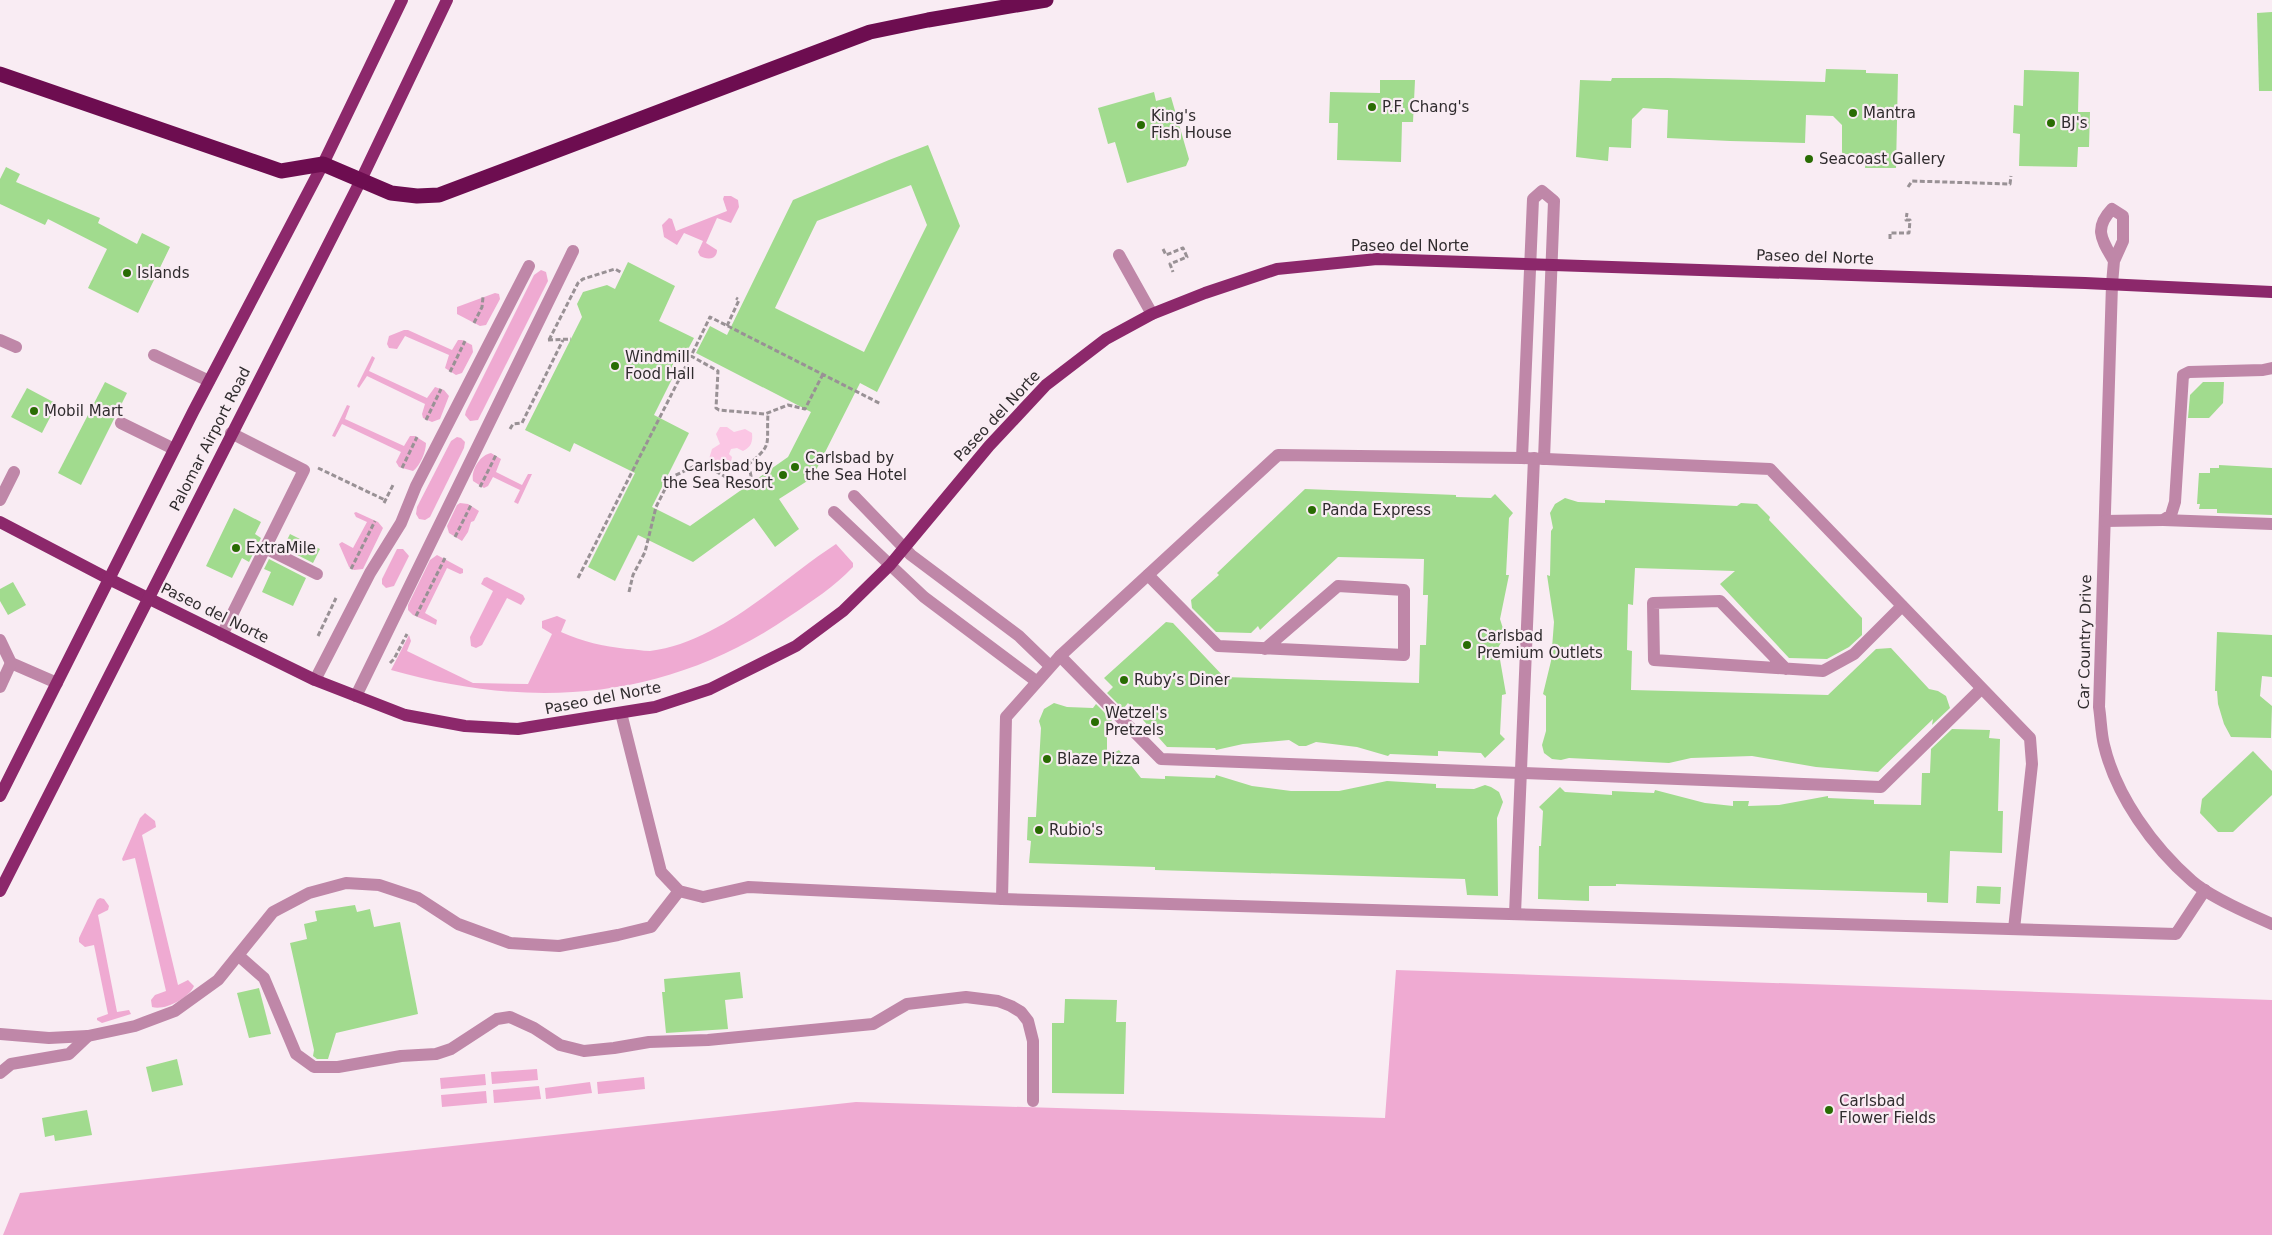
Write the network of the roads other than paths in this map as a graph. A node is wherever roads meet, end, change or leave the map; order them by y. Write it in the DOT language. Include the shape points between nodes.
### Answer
graph roads {
  1 [pos="402,0"];
  2 [pos="447,0"];
  3 [pos="1046,0"];
  4 [pos="0,74"];
  5 [pos="324,164"];
  6 [pos="361,180"];
  7 [pos="572,251"];
  8 [pos="1119,255"];
  9 [pos="2114,261"];
  10 [pos="1529,264"];
  11 [pos="1552,265"];
  12 [pos="529,266"];
  13 [pos="2112,284"];
  14 [pos="2272,292"];
  15 [pos="1152,314"];
  16 [pos="0,340"];
  17 [pos="16,347"];
  18 [pos="154,355"];
  19 [pos="2272,368"];
  20 [pos="209,381"];
  21 [pos="121,422"];
  22 [pos="231,433"];
  23 [pos="174,449"];
  24 [pos="1533,458"];
  25 [pos="14,472"];
  26 [pos="854,496"];
  27 [pos="0,500"];
  28 [pos="834,512"];
  29 [pos="2163,520"];
  30 [pos="0,522"];
  31 [pos="2105,522"];
  32 [pos="2272,524"];
  33 [pos="265,548"];
  34 [pos="905,548"];
  35 [pos="890,565"];
  36 [pos="317,574"];
  37 [pos="1148,575"];
  38 [pos="109,578"];
  39 [pos="148,598"];
  40 [pos="1902,606"];
  41 [pos="222,635"];
  42 [pos="0,640"];
  43 [pos="1265,649"];
  44 [pos="1060,656"];
  45 [pos="11,663"];
  46 [pos="1050,666"];
  47 [pos="1786,669"];
  48 [pos="315,680"];
  49 [pos="1036,681"];
  50 [pos="57,683"];
  51 [pos="0,688"];
  52 [pos="1981,689"];
  53 [pos="356,696"];
  54 [pos="621,713"];
  55 [pos="1521,772"];
  56 [pos="0,796"];
  57 [pos="2205,890"];
  58 [pos="0,891"];
  59 [pos="679,891"];
  60 [pos="1002,899"];
  61 [pos="1515,914"];
  62 [pos="2272,924"];
  63 [pos="2014,929"];
  64 [pos="238,956"];
  65 [pos="0,1034"];
  66 [pos="88,1036"];
  67 [pos="0,1073"];
  68 [pos="1033,1100"];
  1 -- 5 [label="main road, Palomar Airport Road"];
  2 -- 6 [label="main road, Palomar Airport Road"];
  3 -- 6 [label="highway" via="870,32 439,195 396,194"];
  4 -- 5 [label="highway" via="280,171"];
  5 -- 6 [label="highway"];
  5 -- 20 [label="main road, Palomar Airport Road"];
  6 -- 22 [label="main road, Palomar Airport Road"];
  7 -- 53 [label="street"];
  8 -- 15 [label="street"];
  9 -- 13 [label="street, Car Country Drive"];
  10 -- 11 [label="main road, Paseo del Norte"];
  10 -- 11 [label="street" via="1532,199 1542,191 1554,201"];
  10 -- 15 [label="main road, Paseo del Norte" via="1377,259 1277,269"];
  10 -- 24 [label="street"];
  11 -- 13 [label="main road, Paseo del Norte"];
  11 -- 24 [label="street"];
  12 -- 48 [label="street" via="416,486 401,522 370,573"];
  13 -- 14 [label="main road, Paseo del Norte"];
  13 -- 31 [label="street, Car Country Drive"];
  15 -- 34 [label="main road, Paseo del Norte" via="1106,338 1046,384 989,446"];
  16 -- 17 [label="street"];
  18 -- 20 [label="street"];
  19 -- 29 [label="street" via="2189,372 2183,375 2175,502 2170,515"];
  20 -- 23 [label="main road, Palomar Airport Road"];
  21 -- 23 [label="street"];
  22 -- 33 [label="street" via="304,470"];
  22 -- 39 [label="main road, Palomar Airport Road"];
  23 -- 38 [label="main road, Palomar Airport Road"];
  24 -- 37 [label="street" via="1278,456"];
  24 -- 40 [label="street" via="1770,469"];
  24 -- 55 [label="street"];
  25 -- 27 [label="street"];
  26 -- 34 [label="street"];
  28 -- 35 [label="street"];
  29 -- 31 [label="street"];
  29 -- 32 [label="street"];
  30 -- 38 [label="main road, Paseo del Norte"];
  31 -- 57 [label="street, Car Country Drive" via="2099,708 2104,746 2122,792 2151,839"];
  33 -- 36 [label="street"];
  33 -- 41 [label="street"];
  34 -- 35 [label="main road, Paseo del Norte"];
  34 -- 46 [label="street" via="933,574 1018,636"];
  35 -- 49 [label="street" via="924,596"];
  35 -- 54 [label="main road, Paseo del Norte" via="843,611 796,646 710,688 655,707"];
  37 -- 43 [label="street" via="1218,646"];
  37 -- 44 [label="street"];
  38 -- 39 [label="main road, Paseo del Norte"];
  38 -- 50 [label="main road, Palomar Airport Road"];
  39 -- 41 [label="main road, Paseo del Norte"];
  39 -- 58 [label="main road, Palomar Airport Road"];
  40 -- 47 [label="street" via="1854,654 1824,672"];
  40 -- 52 [label="street"];
  41 -- 48 [label="main road, Paseo del Norte"];
  42 -- 45 [label="street"];
  43 -- 43 [label="street" via="1404,655 1404,590 1338,586"];
  44 -- 46 [label="street"];
  44 -- 55 [label="street" via="1161,759"];
  45 -- 50 [label="street"];
  45 -- 51 [label="street"];
  46 -- 49 [label="street"];
  47 -- 47 [label="street" via="1654,660 1653,603 1720,601"];
  48 -- 53 [label="main road, Paseo del Norte"];
  49 -- 60 [label="street" via="1006,718"];
  50 -- 56 [label="main road, Palomar Airport Road"];
  52 -- 55 [label="street" via="1881,787"];
  52 -- 63 [label="street" via="2030,738 2032,764"];
  53 -- 54 [label="main road, Paseo del Norte" via="404,714 465,726 518,730"];
  54 -- 59 [label="street" via="661,872"];
  55 -- 61 [label="street"];
  57 -- 62 [label="street, Car Country Drive"];
  57 -- 63 [label="street" via="2176,934"];
  59 -- 60 [label="street" via="703,897 748,887"];
  59 -- 64 [label="street" via="652,927 559,946 510,943 458,924 418,898 379,885 346,883 309,893 273,912"];
  60 -- 61 [label="street"];
  61 -- 63 [label="street"];
  64 -- 66 [label="street" via="218,980 175,1011 134,1026"];
  64 -- 68 [label="street" via="264,978 296,1054 314,1066 338,1067 401,1056 436,1054 451,1049 497,1019 510,1017 560,1045 584,1051 649,1042 708,1040 873,1024 907,1004 966,997 1012,1006 1028,1021 1033,1041"];
  65 -- 66 [label="street" via="49,1038"];
  66 -- 67 [label="street" via="69,1054 11,1064"];
}
